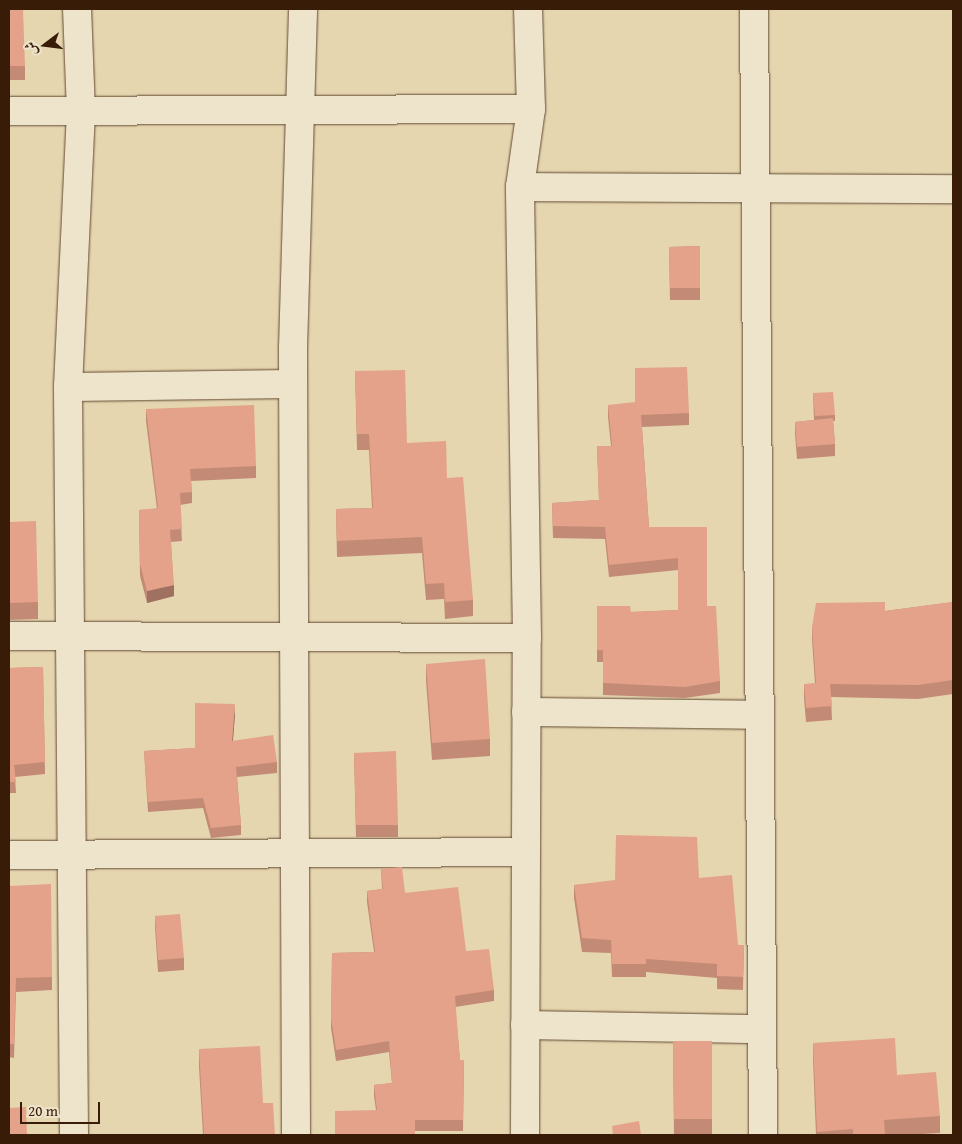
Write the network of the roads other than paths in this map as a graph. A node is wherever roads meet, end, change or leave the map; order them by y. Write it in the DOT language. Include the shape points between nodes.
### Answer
graph roads {
  1 [pos="77,9"];
  2 [pos="303,9"];
  3 [pos="528,9"];
  4 [pos="754,9"];
  5 [pos="531,109"];
  6 [pos="302,110"];
  7 [pos="9,111"];
  8 [pos="81,112"];
  9 [pos="520,187"];
  10 [pos="755,189"];
  11 [pos="953,189"];
  12 [pos="294,384"];
  13 [pos="68,387"];
  14 [pos="9,636"];
  15 [pos="68,636"];
  16 [pos="295,636"];
  17 [pos="527,638"];
  18 [pos="526,712"];
  19 [pos="760,715"];
  20 [pos="525,852"];
  21 [pos="9,855"];
  22 [pos="294,855"];
  23 [pos="73,857"];
  24 [pos="525,1025"];
  25 [pos="762,1029"];
  26 [pos="74,1135"];
  27 [pos="296,1135"];
  28 [pos="525,1135"];
  29 [pos="763,1135"];
  1 -- 8 [label="street"];
  2 -- 6 [label="street"];
  3 -- 5 [label="street"];
  4 -- 10 [label="street"];
  5 -- 6 [label="street"];
  5 -- 9 [label="street"];
  6 -- 8 [label="street"];
  6 -- 12 [label="street"];
  7 -- 8 [label="street"];
  8 -- 13 [label="street"];
  9 -- 10 [label="street"];
  9 -- 17 [label="street"];
  10 -- 11 [label="street"];
  10 -- 19 [label="street"];
  12 -- 13 [label="street"];
  12 -- 16 [label="street"];
  13 -- 15 [label="street"];
  14 -- 15 [label="street"];
  15 -- 16 [label="street"];
  15 -- 23 [label="street"];
  16 -- 17 [label="street"];
  16 -- 22 [label="street"];
  17 -- 18 [label="street"];
  18 -- 19 [label="street"];
  18 -- 20 [label="street"];
  19 -- 25 [label="street"];
  20 -- 22 [label="street"];
  20 -- 24 [label="street"];
  21 -- 23 [label="street"];
  22 -- 23 [label="street"];
  22 -- 27 [label="street"];
  23 -- 26 [label="street"];
  24 -- 25 [label="street"];
  24 -- 28 [label="street"];
  25 -- 29 [label="street"];
}
